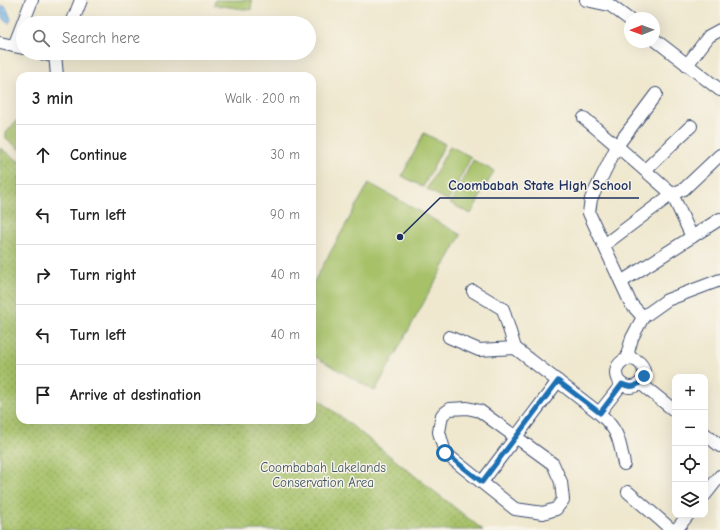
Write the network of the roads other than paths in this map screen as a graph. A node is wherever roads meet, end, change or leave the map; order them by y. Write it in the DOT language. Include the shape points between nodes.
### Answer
graph roads {
  1 [pos="32,0"];
  2 [pos="81,0"];
  3 [pos="586,0"];
  4 [pos="606,2"];
  5 [pos="27,16"];
  6 [pos="75,16"];
  7 [pos="624,16"];
  8 [pos="720,30"];
  9 [pos="0,42"];
  10 [pos="660,44"];
  11 [pos="16,46"];
  12 [pos="56,60"];
  13 [pos="687,65"];
  14 [pos="57,72"];
  15 [pos="720,90"];
  16 [pos="656,94"];
  17 [pos="584,118"];
  18 [pos="691,126"];
  19 [pos="617,146"];
  20 [pos="720,155"];
  21 [pos="645,170"];
  22 [pos="672,194"];
  23 [pos="720,219"];
  24 [pos="692,237"];
  25 [pos="604,245"];
  26 [pos="720,280"];
  27 [pos="621,282"];
  28 [pos="473,291"];
  29 [pos="643,317"];
  30 [pos="449,337"];
  31 [pos="515,348"];
  32 [pos="631,359"];
  33 [pos="558,381"];
  34 [pos="640,383"];
  35 [pos="622,384"];
  36 [pos="674,410"];
  37 [pos="600,413"];
  38 [pos="708,436"];
  39 [pos="516,437"];
  40 [pos="720,446"];
  41 [pos="624,464"];
  42 [pos="720,476"];
  43 [pos="482,482"];
  44 [pos="708,490"];
  45 [pos="628,492"];
  46 [pos="686,518"];
  47 [pos="672,530"];
  48 [pos="676,530"];
  1 -- 5 [label="street"];
  2 -- 6 [label="street"];
  3 -- 4 [label="street"];
  4 -- 7 [label="street"];
  8 -- 13 [label="street" via="709,36"];
  9 -- 11 [label="street"];
  10 -- 13 [label="street"];
  12 -- 14 [label="street"];
  13 -- 15 [label="street"];
  16 -- 19 [label="street"];
  17 -- 19 [label="street"];
  18 -- 21 [label="street"];
  19 -- 21 [label="street"];
  19 -- 25 [label="street" via="591,198 589,213"];
  20 -- 22 [label="street" via="684,189"];
  21 -- 22 [label="street"];
  22 -- 24 [label="street"];
  22 -- 25 [label="street"];
  23 -- 24 [label="street"];
  24 -- 27 [label="street"];
  25 -- 27 [label="street"];
  26 -- 29 [label="street" via="667,300"];
  27 -- 29 [label="street" via="631,304"];
  28 -- 31 [label="street" via="503,309"];
  29 -- 32 [label="street" via="628,352"];
  30 -- 31 [label="street" via="479,350"];
  31 -- 33 [label="street"];
  32 -- 34 [label="street" via="643,367 644,376"];
  32 -- 35 [label="street" via="618,366 617,377"];
  33 -- 37 [label="street"];
  33 -- 39 [label="street"];
  34 -- 35 [label="street" via="631,387"];
  34 -- 36 [label="street"];
  35 -- 37 [label="street"];
  37 -- 41 [label="street" via="611,423 619,437"];
  38 -- 40 [label="street"];
  39 -- 43 [label="street"];
  39 -- 43 [label="street" via="480,411 467,408 450,409 442,416 439,432 445,453"];
  39 -- 43 [label="street" via="553,464 561,482 563,500 556,509 544,513 515,509"];
  42 -- 44 [label="street"];
  45 -- 47 [label="street"];
  46 -- 48 [label="street"];
}
